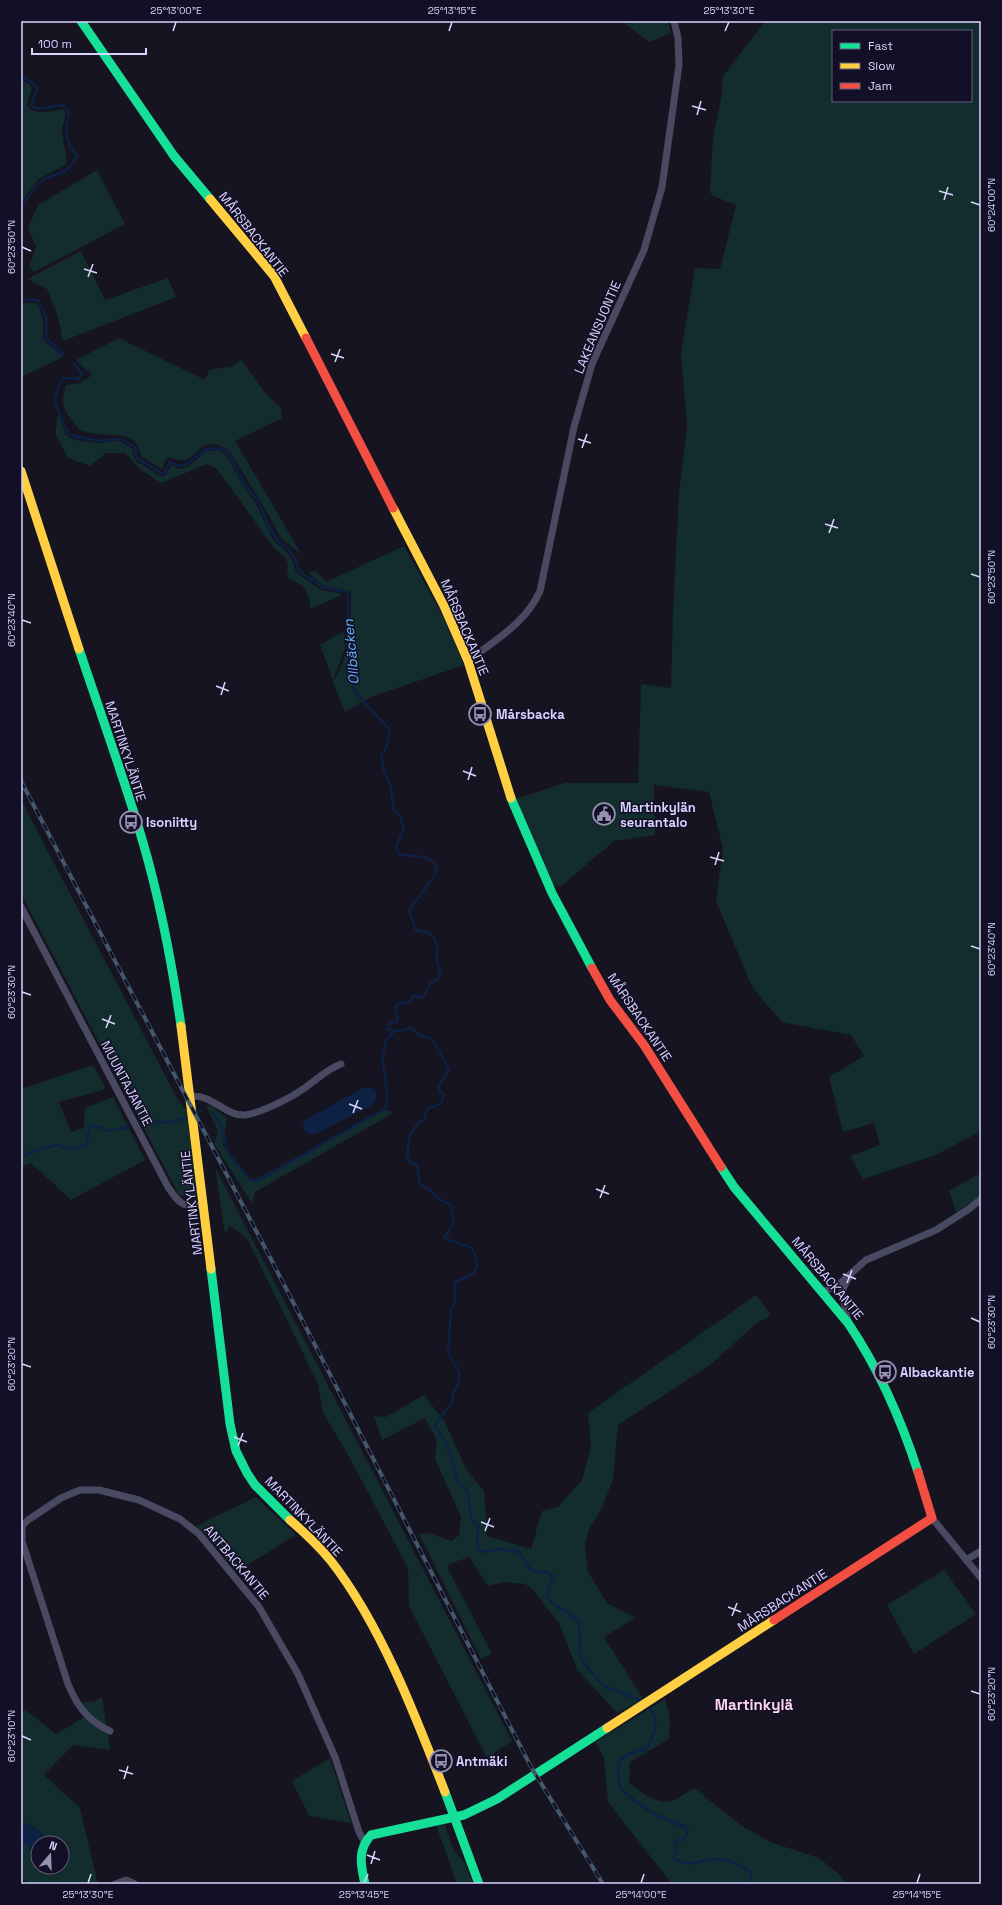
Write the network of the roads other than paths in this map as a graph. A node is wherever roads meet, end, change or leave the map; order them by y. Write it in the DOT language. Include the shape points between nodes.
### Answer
graph roads {
  1 [pos="81,21"];
  2 [pos="674,21"];
  3 [pos="21,471"];
  4 [pos="468,661"];
  5 [pos="21,907"];
  6 [pos="341,1064"];
  7 [pos="191,1096"];
  8 [pos="981,1200"];
  9 [pos="204,1206"];
  10 [pos="850,1275"];
  11 [pos="822,1292"];
  12 [pos="848,1322"];
  13 [pos="932,1518"];
  14 [pos="22,1526"];
  15 [pos="981,1551"];
  16 [pos="966,1560"];
  17 [pos="981,1578"];
  18 [pos="110,1731"];
  19 [pos="453,1818"];
  20 [pos="364,1841"];
  21 [pos="115,1884"];
  22 [pos="135,1884"];
  23 [pos="365,1884"];
  24 [pos="479,1884"];
  1 -- 4 [label="street, MÅRSBACKANTIE" via="174,156 274,276 444,606"];
  2 -- 4 [label="street, LAKEANSUONTIE" via="680,64 662,187 644,250 592,364 574,426 540,590 534,605 522,619"];
  3 -- 7 [label="street, MARTINKYLÄNTIE" via="142,839 158,898 172,966"];
  4 -- 11 [label="street, MÅRSBACKANTIE" via="509,792 552,892 578,944 610,1000 644,1045 734,1187"];
  5 -- 9 [label="street, MUUNTAJANTIE" via="168,1187 181,1204"];
  6 -- 7 [label="street" via="289,1099 244,1115 236,1114 197,1095"];
  7 -- 9 [label="street, MARTINKYLÄNTIE"];
  8 -- 10 [label="street" via="936,1230 866,1260"];
  9 -- 19 [label="street, MARTINKYLÄNTIE" via="230,1424 239,1459 260,1492 319,1548 335,1566 356,1599 383,1647 407,1698"];
  10 -- 11 [label="street" via="838,1285"];
  10 -- 12 [label="street" via="842,1292"];
  11 -- 12 [label="street, MÅRSBACKANTIE"];
  12 -- 13 [label="street, MÅRSBACKANTIE" via="889,1393"];
  13 -- 16 [label="street"];
  13 -- 19 [label="street, MÅRSBACKANTIE" via="497,1799"];
  14 -- 18 [label="street, ANTBACKANTIE" via="26,1556 68,1684 76,1702 87,1717"];
  14 -- 20 [label="street, ANTBACKANTIE" via="61,1498 80,1490 99,1490 152,1505 180,1519 199,1534 259,1607 298,1674 335,1757"];
  15 -- 16 [label="street"];
  16 -- 17 [label="street"];
  19 -- 20 [label="street" via="371,1835"];
  19 -- 24 [label="street, MARTINKYLÄNTIE"];
  20 -- 23 [label="street" via="360,1863"];
  21 -- 22 [label="street" via="126,1880"];
}
